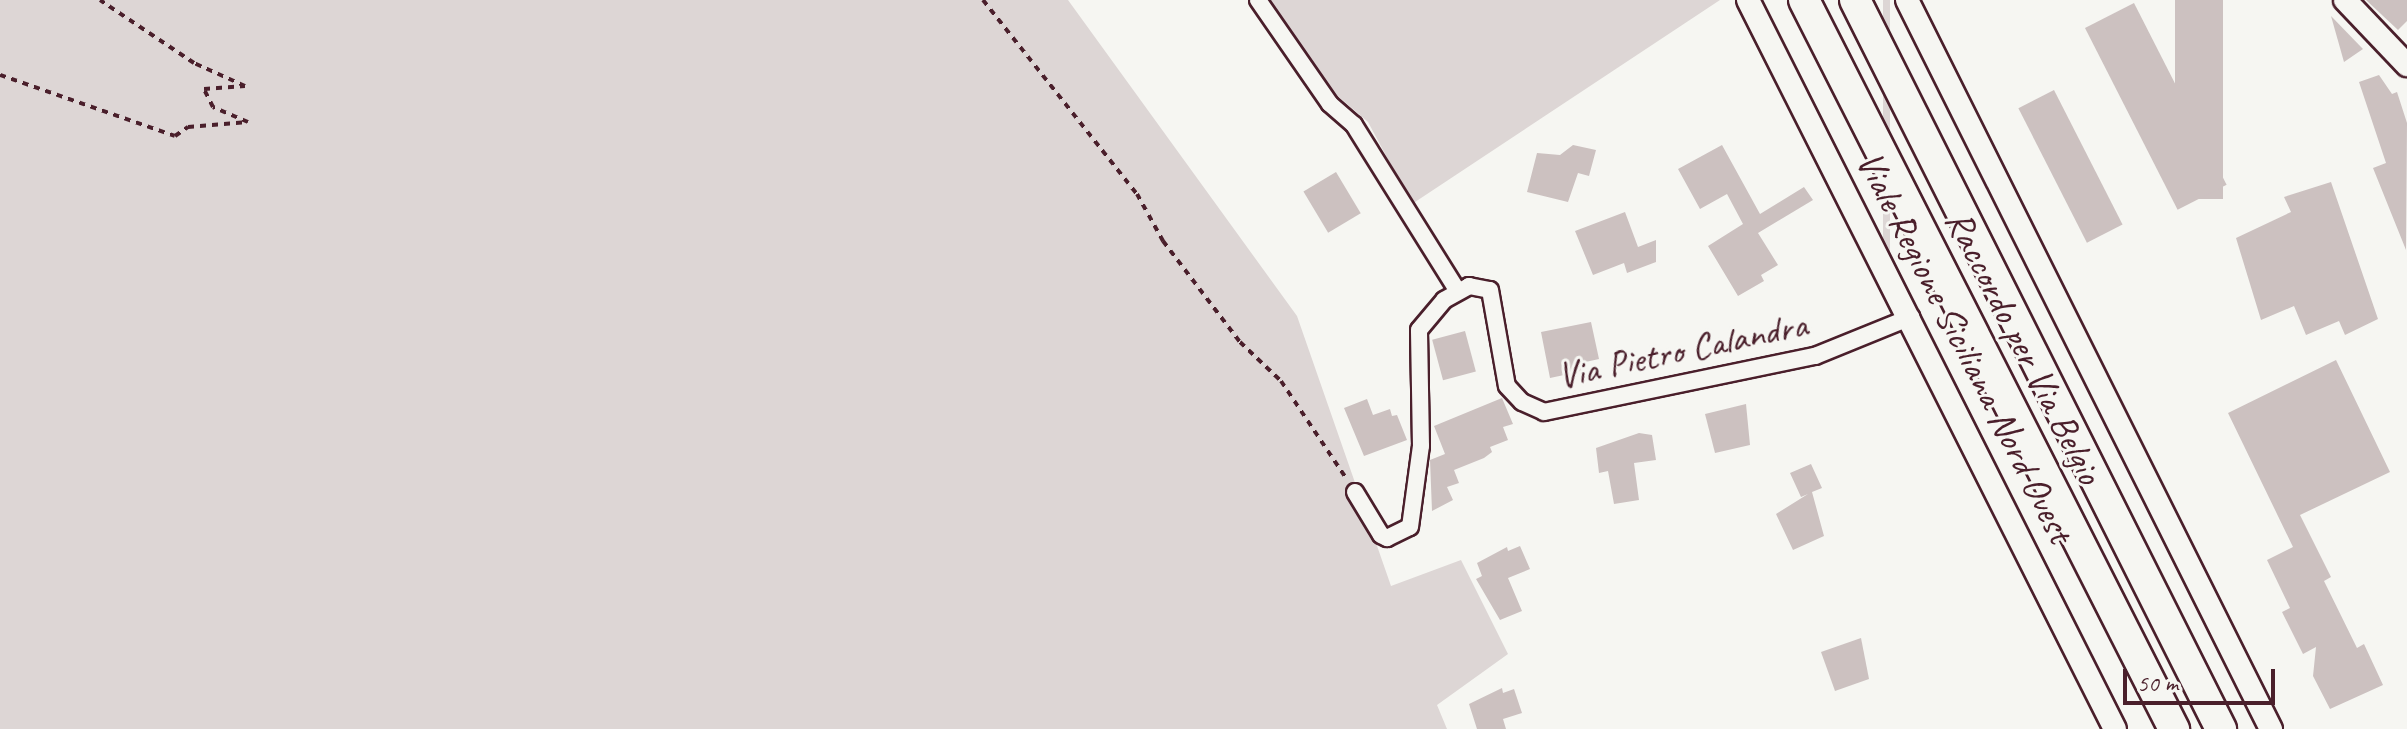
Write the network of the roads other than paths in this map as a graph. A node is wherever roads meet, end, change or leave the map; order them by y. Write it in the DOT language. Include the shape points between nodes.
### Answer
graph roads {
  1 [pos="1258,0"];
  2 [pos="1748,0"];
  3 [pos="1804,0"];
  4 [pos="1855,0"];
  5 [pos="1907,0"];
  6 [pos="2345,0"];
  7 [pos="2407,65"];
  8 [pos="1457,290"];
  9 [pos="1911,317"];
  10 [pos="1997,385"];
  11 [pos="1355,492"];
  12 [pos="2115,729"];
  13 [pos="2156,729"];
  14 [pos="2174,729"];
  15 [pos="2221,729"];
  16 [pos="2271,729"];
  1 -- 8 [label="street" via="1330,104 1354,125"];
  2 -- 9 [label="street, Viale Regione Siciliana Nord Ovest"];
  3 -- 10 [label="highway, Raccordo per Via Belgio"];
  4 -- 15 [label="highway, Raccordo per Via Belgio"];
  5 -- 16 [label="street"];
  6 -- 7 [label="street"];
  8 -- 9 [label="street, Via Pietro Calandra" via="1476,285 1490,290 1503,378 1522,402 1544,412 1815,356"];
  8 -- 11 [label="street" via="1419,330 1421,446 1410,527 1387,538 1381,535"];
  9 -- 12 [label="street, Viale Regione Siciliana Nord Ovest"];
  10 -- 13 [label="highway" via="2088,593"];
  10 -- 14 [label="highway, Raccordo per Via Belgio"];
}
